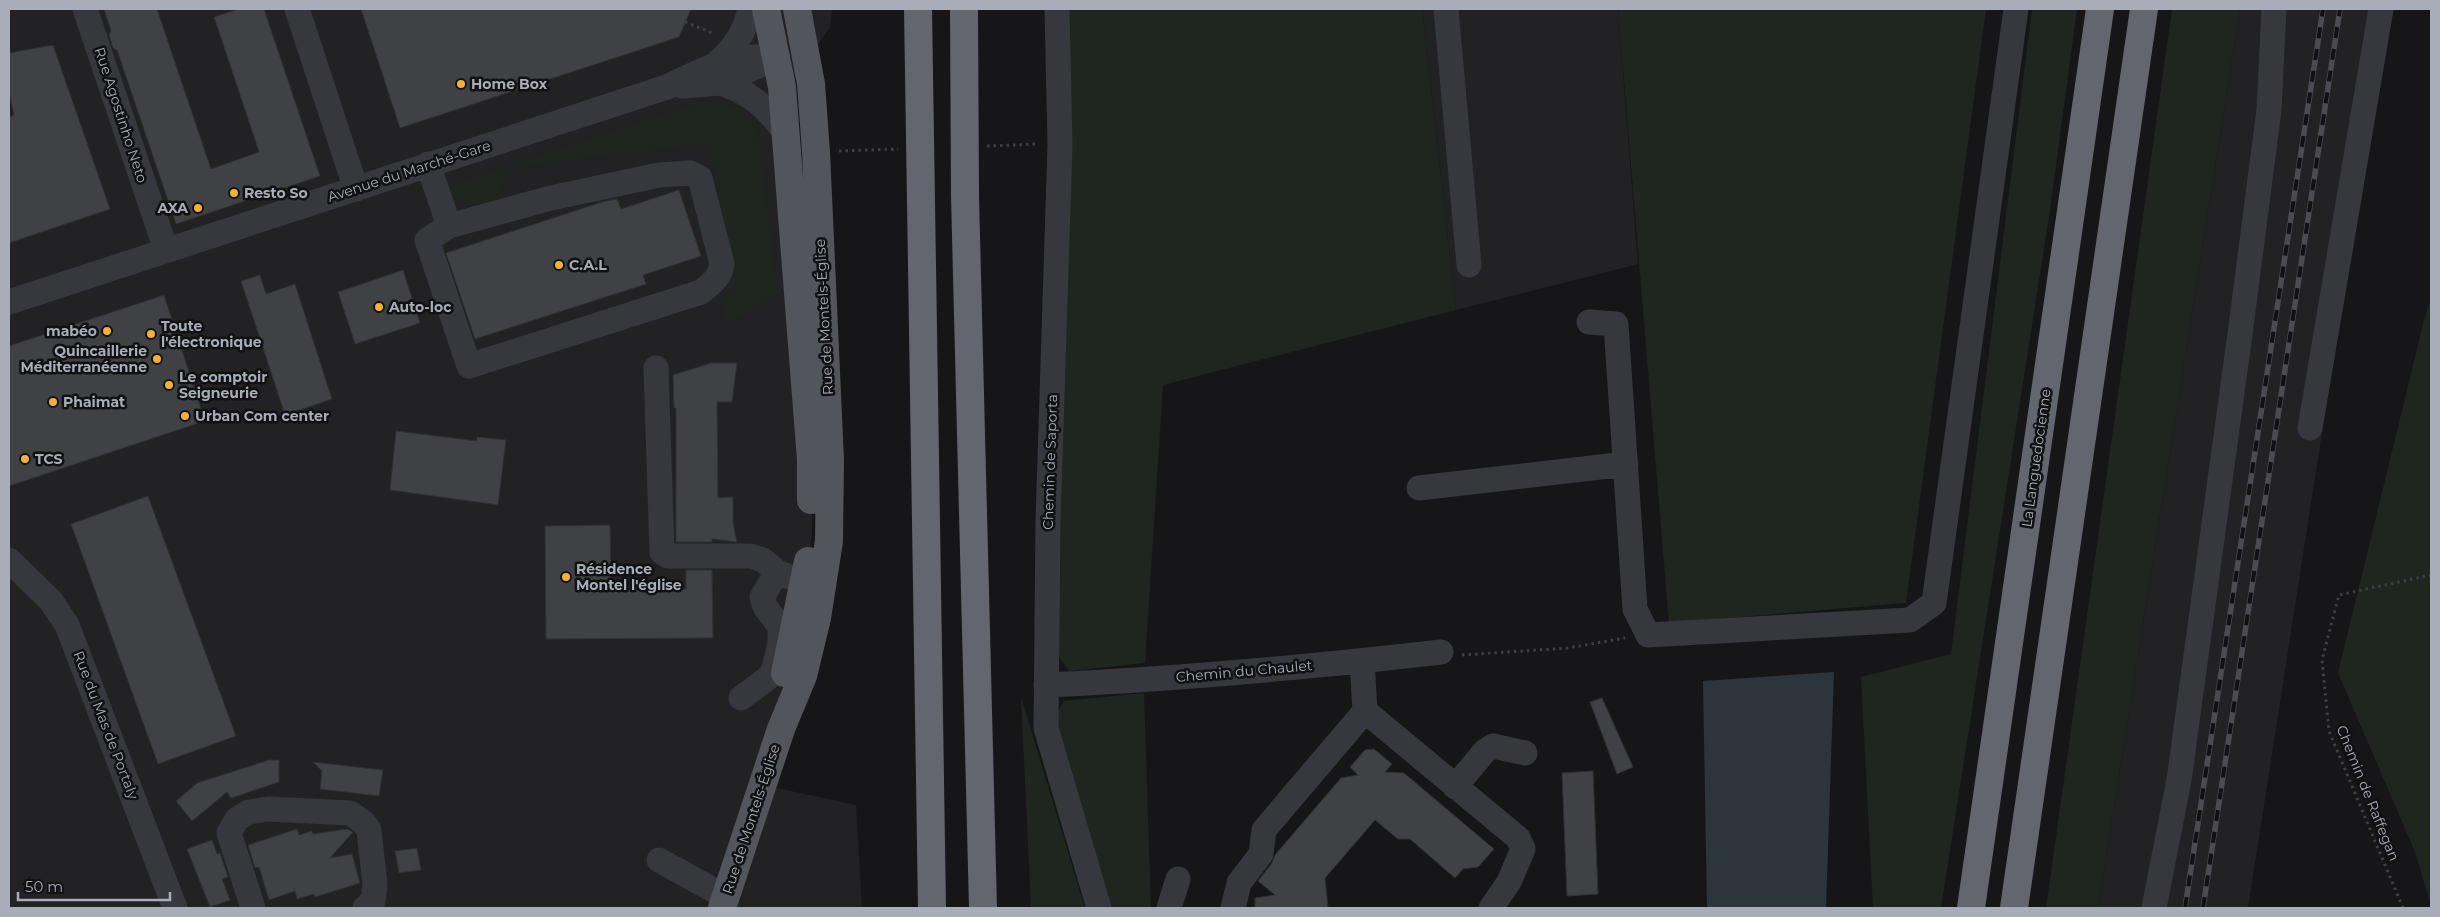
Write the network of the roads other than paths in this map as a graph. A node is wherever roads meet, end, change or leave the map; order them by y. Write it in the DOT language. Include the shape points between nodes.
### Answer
graph roads {
  1 [pos="85,9"];
  2 [pos="297,9"];
  3 [pos="750,9"];
  4 [pos="766,9"];
  5 [pos="797,9"];
  6 [pos="918,9"];
  7 [pos="964,9"];
  8 [pos="1057,9"];
  9 [pos="1446,9"];
  10 [pos="2016,9"];
  11 [pos="2100,9"];
  12 [pos="2144,9"];
  13 [pos="2274,9"];
  14 [pos="2381,9"];
  15 [pos="805,50"];
  16 [pos="776,56"];
  17 [pos="719,73"];
  18 [pos="786,133"];
  19 [pos="428,164"];
  20 [pos="356,188"];
  21 [pos="449,226"];
  22 [pos="166,250"];
  23 [pos="1469,265"];
  24 [pos="9,302"];
  25 [pos="1589,322"];
  26 [pos="656,368"];
  27 [pos="2310,428"];
  28 [pos="1626,464"];
  29 [pos="1420,488"];
  30 [pos="9,560"];
  31 [pos="777,572"];
  32 [pos="813,584"];
  33 [pos="1441,652"];
  34 [pos="1362,661"];
  35 [pos="1046,685"];
  36 [pos="741,698"];
  37 [pos="1365,711"];
  38 [pos="1525,753"];
  39 [pos="1455,787"];
  40 [pos="659,860"];
  41 [pos="1178,879"];
  42 [pos="724,903"];
  43 [pos="175,908"];
  44 [pos="253,908"];
  45 [pos="365,908"];
  46 [pos="932,908"];
  47 [pos="983,908"];
  48 [pos="1099,908"];
  49 [pos="1169,908"];
  50 [pos="1233,908"];
  51 [pos="1491,908"];
  52 [pos="1971,908"];
  53 [pos="2014,908"];
  54 [pos="2154,908"];
  1 -- 22 [label="street, Rue Agostinho Neto"];
  2 -- 20 [label="street"];
  3 -- 17 [label="street" via="747,24"];
  4 -- 16 [label="main road, Rue de Montels-Église"];
  5 -- 15 [label="main road, Rue de Montels-Église"];
  6 -- 46 [label="highway"];
  7 -- 47 [label="highway"];
  8 -- 35 [label="street, Chemin de Saporta" via="1060,145"];
  9 -- 23 [label="street"];
  10 -- 28 [label="street" via="1934,603 1910,620 1648,635 1635,609"];
  11 -- 52 [label="highway, La Languedocienne"];
  12 -- 53 [label="highway"];
  13 -- 54 [label="street" via="2268,110 2240,334 2179,780"];
  14 -- 27 [label="street"];
  15 -- 16 [label="main road"];
  15 -- 32 [label="main road, Rue de Montels-Église" via="816,152 830,450 829,541"];
  16 -- 17 [label="street, Avenue du Marché-Gare" via="759,67"];
  16 -- 18 [label="main road, Rue de Montels-Église"];
  17 -- 18 [label="street, Avenue du Marché-Gare" via="752,97"];
  17 -- 19 [label="street, Avenue du Marché-Gare"];
  18 -- 32 [label="main road, Rue de Montels-Église" via="812,486 810,550"];
  19 -- 20 [label="street, Avenue du Marché-Gare"];
  19 -- 21 [label="street"];
  20 -- 22 [label="street, Avenue du Marché-Gare"];
  21 -- 21 [label="street" via="560,196 659,175 690,173 700,178 722,264 714,282 701,292 469,366 427,240"];
  22 -- 24 [label="street, Avenue du Marché-Gare"];
  25 -- 28 [label="street" via="1616,324"];
  26 -- 31 [label="street" via="662,552 668,556 751,556 763,560"];
  28 -- 29 [label="street"];
  30 -- 43 [label="street, Rue du Mas de Portaly" via="51,601 67,625"];
  31 -- 32 [label="street"];
  31 -- 36 [label="street" via="762,598 781,635 772,675"];
  32 -- 42 [label="main road, Rue de Montels-Église" via="817,618 802,676 781,729"];
  33 -- 34 [label="street, Chemin du Chaulet"];
  34 -- 35 [label="street, Chemin du Chaulet"];
  34 -- 37 [label="street"];
  35 -- 48 [label="street, Chemin de Saporta" via="1046,728"];
  37 -- 39 [label="street"];
  37 -- 50 [label="street" via="1264,830 1261,854 1239,883"];
  38 -- 39 [label="street" via="1493,746 1485,750"];
  39 -- 51 [label="street" via="1518,838 1523,849 1508,882"];
  40 -- 42 [label="street"];
  41 -- 49 [label="street"];
  44 -- 45 [label="street" via="228,833 237,818 268,809 350,813 364,822 369,830 375,885 373,901"];
}
